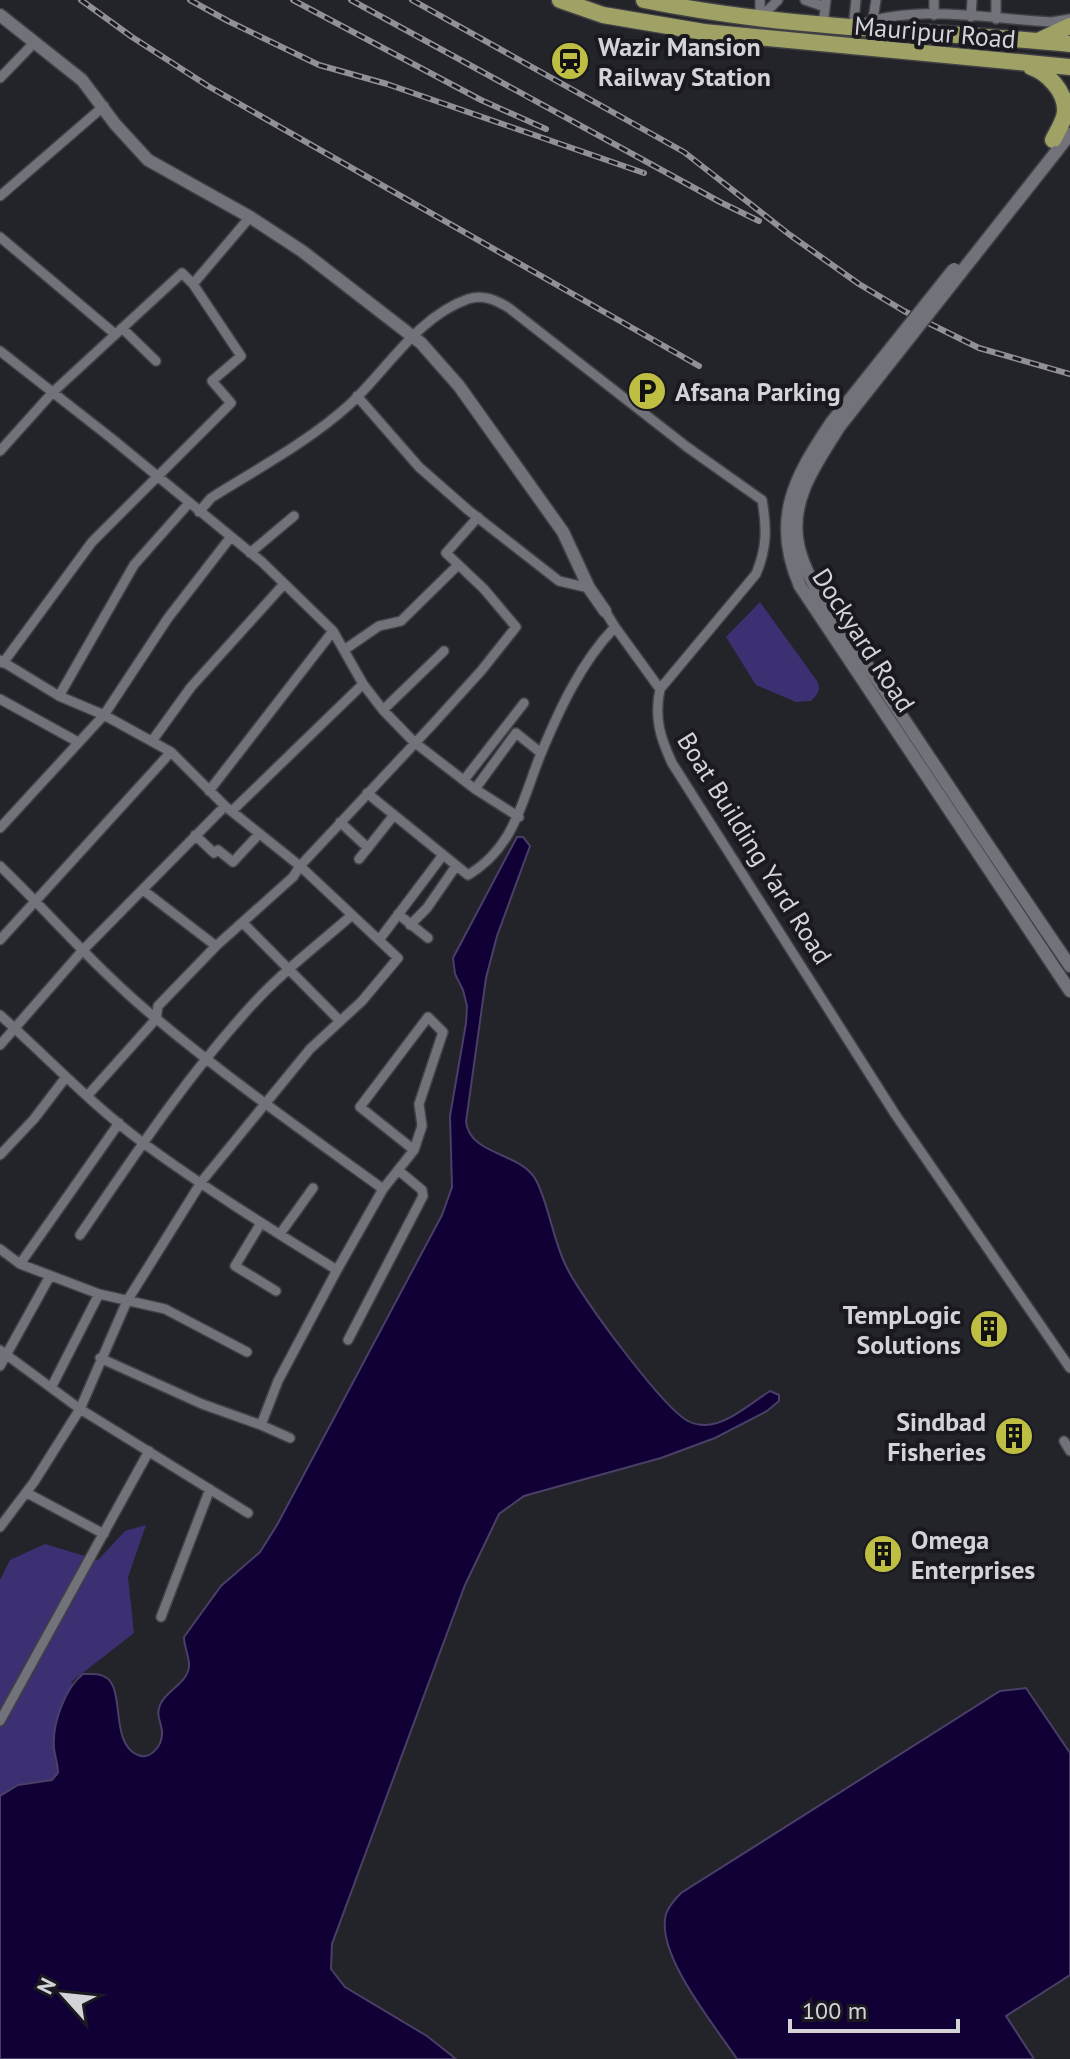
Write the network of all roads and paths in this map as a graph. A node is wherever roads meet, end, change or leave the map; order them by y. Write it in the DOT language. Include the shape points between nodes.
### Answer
graph roads {
  1 [pos="560,0"];
  2 [pos="644,0"];
  3 [pos="760,0"];
  4 [pos="778,0"];
  5 [pos="805,0"];
  6 [pos="856,0"];
  7 [pos="876,0"];
  8 [pos="934,0"];
  9 [pos="972,0"];
  10 [pos="996,0"];
  11 [pos="678,2"];
  12 [pos="826,4"];
  13 [pos="708,6"];
  14 [pos="0,15"];
  15 [pos="934,15"];
  16 [pos="971,17"];
  17 [pos="760,18"];
  18 [pos="873,19"];
  19 [pos="996,19"];
  20 [pos="1070,19"];
  21 [pos="823,25"];
  22 [pos="1070,26"];
  23 [pos="853,28"];
  24 [pos="1037,41"];
  25 [pos="34,43"];
  26 [pos="1070,44"];
  27 [pos="1022,64"];
  28 [pos="1070,67"];
  29 [pos="0,78"];
  30 [pos="104,106"];
  31 [pos="1070,116"];
  32 [pos="1070,134"];
  33 [pos="1052,148"];
  34 [pos="0,196"];
  35 [pos="250,217"];
  36 [pos="0,237"];
  37 [pos="193,284"];
  38 [pos="118,331"];
  39 [pos="413,336"];
  40 [pos="0,351"];
  41 [pos="156,361"];
  42 [pos="53,392"];
  43 [pos="357,396"];
  44 [pos="0,451"];
  45 [pos="156,477"];
  46 [pos="189,503"];
  47 [pos="199,512"];
  48 [pos="294,516"];
  49 [pos="478,517"];
  50 [pos="230,538"];
  51 [pos="250,553"];
  52 [pos="458,565"];
  53 [pos="284,584"];
  54 [pos="589,588"];
  55 [pos="605,611"];
  56 [pos="615,627"];
  57 [pos="333,631"];
  58 [pos="344,650"];
  59 [pos="444,651"];
  60 [pos="2,661"];
  61 [pos="363,684"];
  62 [pos="660,689"];
  63 [pos="59,696"];
  64 [pos="0,699"];
  65 [pos="524,703"];
  66 [pos="383,710"];
  67 [pos="104,715"];
  68 [pos="152,741"];
  69 [pos="78,742"];
  70 [pos="414,742"];
  71 [pos="171,752"];
  72 [pos="541,753"];
  73 [pos="464,780"];
  74 [pos="475,789"];
  75 [pos="209,791"];
  76 [pos="367,793"];
  77 [pos="228,809"];
  78 [pos="394,815"];
  79 [pos="519,817"];
  80 [pos="2,821"];
  81 [pos="340,822"];
  82 [pos="259,834"];
  83 [pos="195,835"];
  84 [pos="368,848"];
  85 [pos="443,855"];
  86 [pos="359,859"];
  87 [pos="0,866"];
  88 [pos="300,866"];
  89 [pos="456,866"];
  90 [pos="143,890"];
  91 [pos="36,901"];
  92 [pos="398,914"];
  93 [pos="352,915"];
  94 [pos="244,924"];
  95 [pos="410,925"];
  96 [pos="1041,934"];
  97 [pos="428,938"];
  98 [pos="0,940"];
  99 [pos="379,940"];
  100 [pos="216,946"];
  101 [pos="83,950"];
  102 [pos="1070,966"];
  103 [pos="290,970"];
  104 [pos="1070,991"];
  105 [pos="0,1015"];
  106 [pos="156,1019"];
  107 [pos="339,1020"];
  108 [pos="14,1028"];
  109 [pos="0,1045"];
  110 [pos="207,1058"];
  111 [pos="66,1077"];
  112 [pos="88,1095"];
  113 [pos="265,1104"];
  114 [pos="119,1123"];
  115 [pos="143,1142"];
  116 [pos="414,1150"];
  117 [pos="0,1155"];
  118 [pos="398,1170"];
  119 [pos="202,1181"];
  120 [pos="313,1188"];
  121 [pos="383,1189"];
  122 [pos="261,1223"];
  123 [pos="280,1234"];
  124 [pos="80,1235"];
  125 [pos="0,1249"];
  126 [pos="20,1264"];
  127 [pos="337,1270"];
  128 [pos="50,1276"];
  129 [pos="276,1291"];
  130 [pos="99,1294"];
  131 [pos="127,1301"];
  132 [pos="348,1340"];
  133 [pos="247,1352"];
  134 [pos="4,1353"];
  135 [pos="100,1358"];
  136 [pos="0,1366"];
  137 [pos="1070,1368"];
  138 [pos="52,1386"];
  139 [pos="80,1409"];
  140 [pos="261,1425"];
  141 [pos="290,1438"];
  142 [pos="149,1451"];
  143 [pos="210,1489"];
  144 [pos="27,1493"];
  145 [pos="248,1513"];
  146 [pos="0,1527"];
  147 [pos="104,1534"];
  148 [pos="161,1617"];
  149 [pos="0,1721"];
  1 -- 27 [label="highway, Mauripur Road" via="603,15 704,32"];
  2 -- 11 [label="highway, Mauripur Road"];
  3 -- 17 [label="street"];
  4 -- 17 [label="street"];
  5 -- 12 [label="street"];
  6 -- 23 [label="street"];
  7 -- 18 [label="street"];
  8 -- 15 [label="street"];
  9 -- 16 [label="street"];
  10 -- 19 [label="street"];
  11 -- 13 [label="highway, Mauripur Road"];
  12 -- 21 [label="street"];
  13 -- 17 [label="highway, Mauripur Road"];
  14 -- 25 [label="street"];
  15 -- 16 [label="street"];
  15 -- 18 [label="street"];
  16 -- 19 [label="street"];
  17 -- 21 [label="highway, Mauripur Road"];
  18 -- 23 [label="street"];
  19 -- 20 [label="street"];
  21 -- 23 [label="highway, Mauripur Road"];
  22 -- 24 [label="highway"];
  23 -- 24 [label="highway, Mauripur Road"];
  24 -- 26 [label="highway, Mauripur Road"];
  25 -- 29 [label="street"];
  25 -- 30 [label="street" via="82,80"];
  27 -- 28 [label="highway, Mauripur Road"];
  27 -- 33 [label="highway" via="1051,80 1061,94 1065,110"];
  30 -- 34 [label="street"];
  30 -- 35 [label="street" via="148,160"];
  31 -- 33 [label="street, Dockyard Road"];
  32 -- 33 [label="street, Dockyard Road"];
  33 -- 96 [label="street, Dockyard Road, bridge" via="831,423 796,479 786,515 786,541 800,586"];
  35 -- 37 [label="street"];
  35 -- 39 [label="street"];
  36 -- 38 [label="street"];
  37 -- 38 [label="street" via="182,273"];
  37 -- 45 [label="street" via="241,356 212,381 231,403"];
  38 -- 41 [label="street"];
  38 -- 42 [label="street"];
  39 -- 43 [label="street"];
  39 -- 54 [label="street" via="459,386 563,532"];
  39 -- 62 [label="street" via="467,300 498,301 762,500 767,529 756,574"];
  40 -- 42 [label="street"];
  42 -- 44 [label="street"];
  42 -- 45 [label="street"];
  43 -- 47 [label="street" via="304,439 211,498"];
  43 -- 49 [label="street" via="419,467"];
  45 -- 46 [label="street"];
  45 -- 60 [label="street" via="92,542"];
  46 -- 47 [label="street"];
  46 -- 63 [label="street" via="134,565"];
  47 -- 50 [label="street"];
  48 -- 51 [label="street"];
  49 -- 52 [label="street" via="446,553"];
  49 -- 54 [label="street" via="559,581"];
  50 -- 51 [label="street"];
  50 -- 67 [label="street" via="168,618"];
  51 -- 53 [label="street"];
  52 -- 58 [label="street" via="401,621 379,626"];
  52 -- 70 [label="street" via="516,627"];
  53 -- 57 [label="street"];
  53 -- 68 [label="street" via="191,687"];
  54 -- 55 [label="street"];
  55 -- 56 [label="street"];
  56 -- 62 [label="street"];
  56 -- 72 [label="street" via="585,663"];
  57 -- 58 [label="street"];
  57 -- 75 [label="street"];
  58 -- 61 [label="street"];
  59 -- 66 [label="street"];
  60 -- 63 [label="street"];
  61 -- 66 [label="street"];
  61 -- 77 [label="street"];
  62 -- 137 [label="street, Boat Building Yard Road" via="658,732 672,763 895,1114"];
  63 -- 67 [label="street"];
  64 -- 69 [label="street"];
  65 -- 73 [label="street"];
  66 -- 70 [label="street"];
  67 -- 68 [label="street"];
  67 -- 69 [label="street"];
  68 -- 71 [label="street"];
  69 -- 80 [label="street"];
  70 -- 73 [label="street"];
  70 -- 76 [label="street"];
  71 -- 75 [label="street"];
  71 -- 91 [label="street"];
  72 -- 74 [label="street" via="516,733"];
  72 -- 79 [label="street"];
  73 -- 74 [label="street"];
  74 -- 79 [label="street"];
  75 -- 77 [label="street"];
  76 -- 78 [label="street"];
  76 -- 81 [label="street"];
  77 -- 82 [label="street"];
  77 -- 83 [label="street"];
  78 -- 84 [label="street"];
  78 -- 85 [label="street"];
  79 -- 89 [label="street" via="483,866 468,875"];
  81 -- 84 [label="street"];
  81 -- 88 [label="street"];
  82 -- 83 [label="street" via="233,862"];
  82 -- 88 [label="street"];
  83 -- 90 [label="street"];
  84 -- 86 [label="street"];
  85 -- 89 [label="street"];
  85 -- 92 [label="street"];
  87 -- 91 [label="street"];
  88 -- 93 [label="street"];
  88 -- 94 [label="street"];
  89 -- 95 [label="street"];
  90 -- 100 [label="street"];
  90 -- 101 [label="street"];
  91 -- 98 [label="street"];
  91 -- 101 [label="street"];
  92 -- 95 [label="street"];
  92 -- 99 [label="street"];
  93 -- 99 [label="street"];
  93 -- 103 [label="street"];
  94 -- 100 [label="street"];
  94 -- 103 [label="street"];
  95 -- 97 [label="street"];
  96 -- 102 [label="street, Dockyard Road"];
  96 -- 104 [label="street, Dockyard Road"];
  99 -- 107 [label="street" via="398,958"];
  100 -- 106 [label="street" via="158,1006"];
  101 -- 106 [label="street"];
  101 -- 108 [label="street"];
  103 -- 107 [label="street"];
  103 -- 110 [label="street" via="254,1002"];
  105 -- 108 [label="street"];
  106 -- 110 [label="street"];
  106 -- 112 [label="street"];
  107 -- 113 [label="street"];
  108 -- 109 [label="street"];
  108 -- 111 [label="street"];
  110 -- 113 [label="street"];
  110 -- 115 [label="street"];
  111 -- 112 [label="street"];
  111 -- 117 [label="street"];
  112 -- 114 [label="street"];
  113 -- 119 [label="street"];
  113 -- 121 [label="street"];
  114 -- 115 [label="street"];
  114 -- 126 [label="street"];
  115 -- 119 [label="street"];
  115 -- 124 [label="street"];
  116 -- 116 [label="street" via="422,1126 419,1104 443,1032 428,1017 360,1107"];
  116 -- 118 [label="street"];
  118 -- 121 [label="street"];
  118 -- 132 [label="street" via="423,1196"];
  119 -- 122 [label="street"];
  119 -- 131 [label="street"];
  120 -- 123 [label="street"];
  121 -- 127 [label="street"];
  122 -- 123 [label="street"];
  122 -- 129 [label="street" via="235,1266"];
  123 -- 127 [label="street"];
  125 -- 126 [label="street"];
  126 -- 128 [label="street"];
  127 -- 140 [label="street" via="278,1381"];
  128 -- 130 [label="street"];
  128 -- 134 [label="street"];
  130 -- 131 [label="street"];
  130 -- 138 [label="street"];
  131 -- 133 [label="street" via="165,1309"];
  131 -- 135 [label="street"];
  134 -- 136 [label="street"];
  134 -- 138 [label="street"];
  135 -- 139 [label="street"];
  135 -- 140 [label="street"];
  138 -- 139 [label="street"];
  139 -- 142 [label="street"];
  139 -- 144 [label="street"];
  140 -- 141 [label="street"];
  142 -- 143 [label="street"];
  142 -- 147 [label="street"];
  143 -- 145 [label="street"];
  143 -- 148 [label="street"];
  144 -- 146 [label="street"];
  144 -- 147 [label="street"];
  147 -- 149 [label="street"];
}
